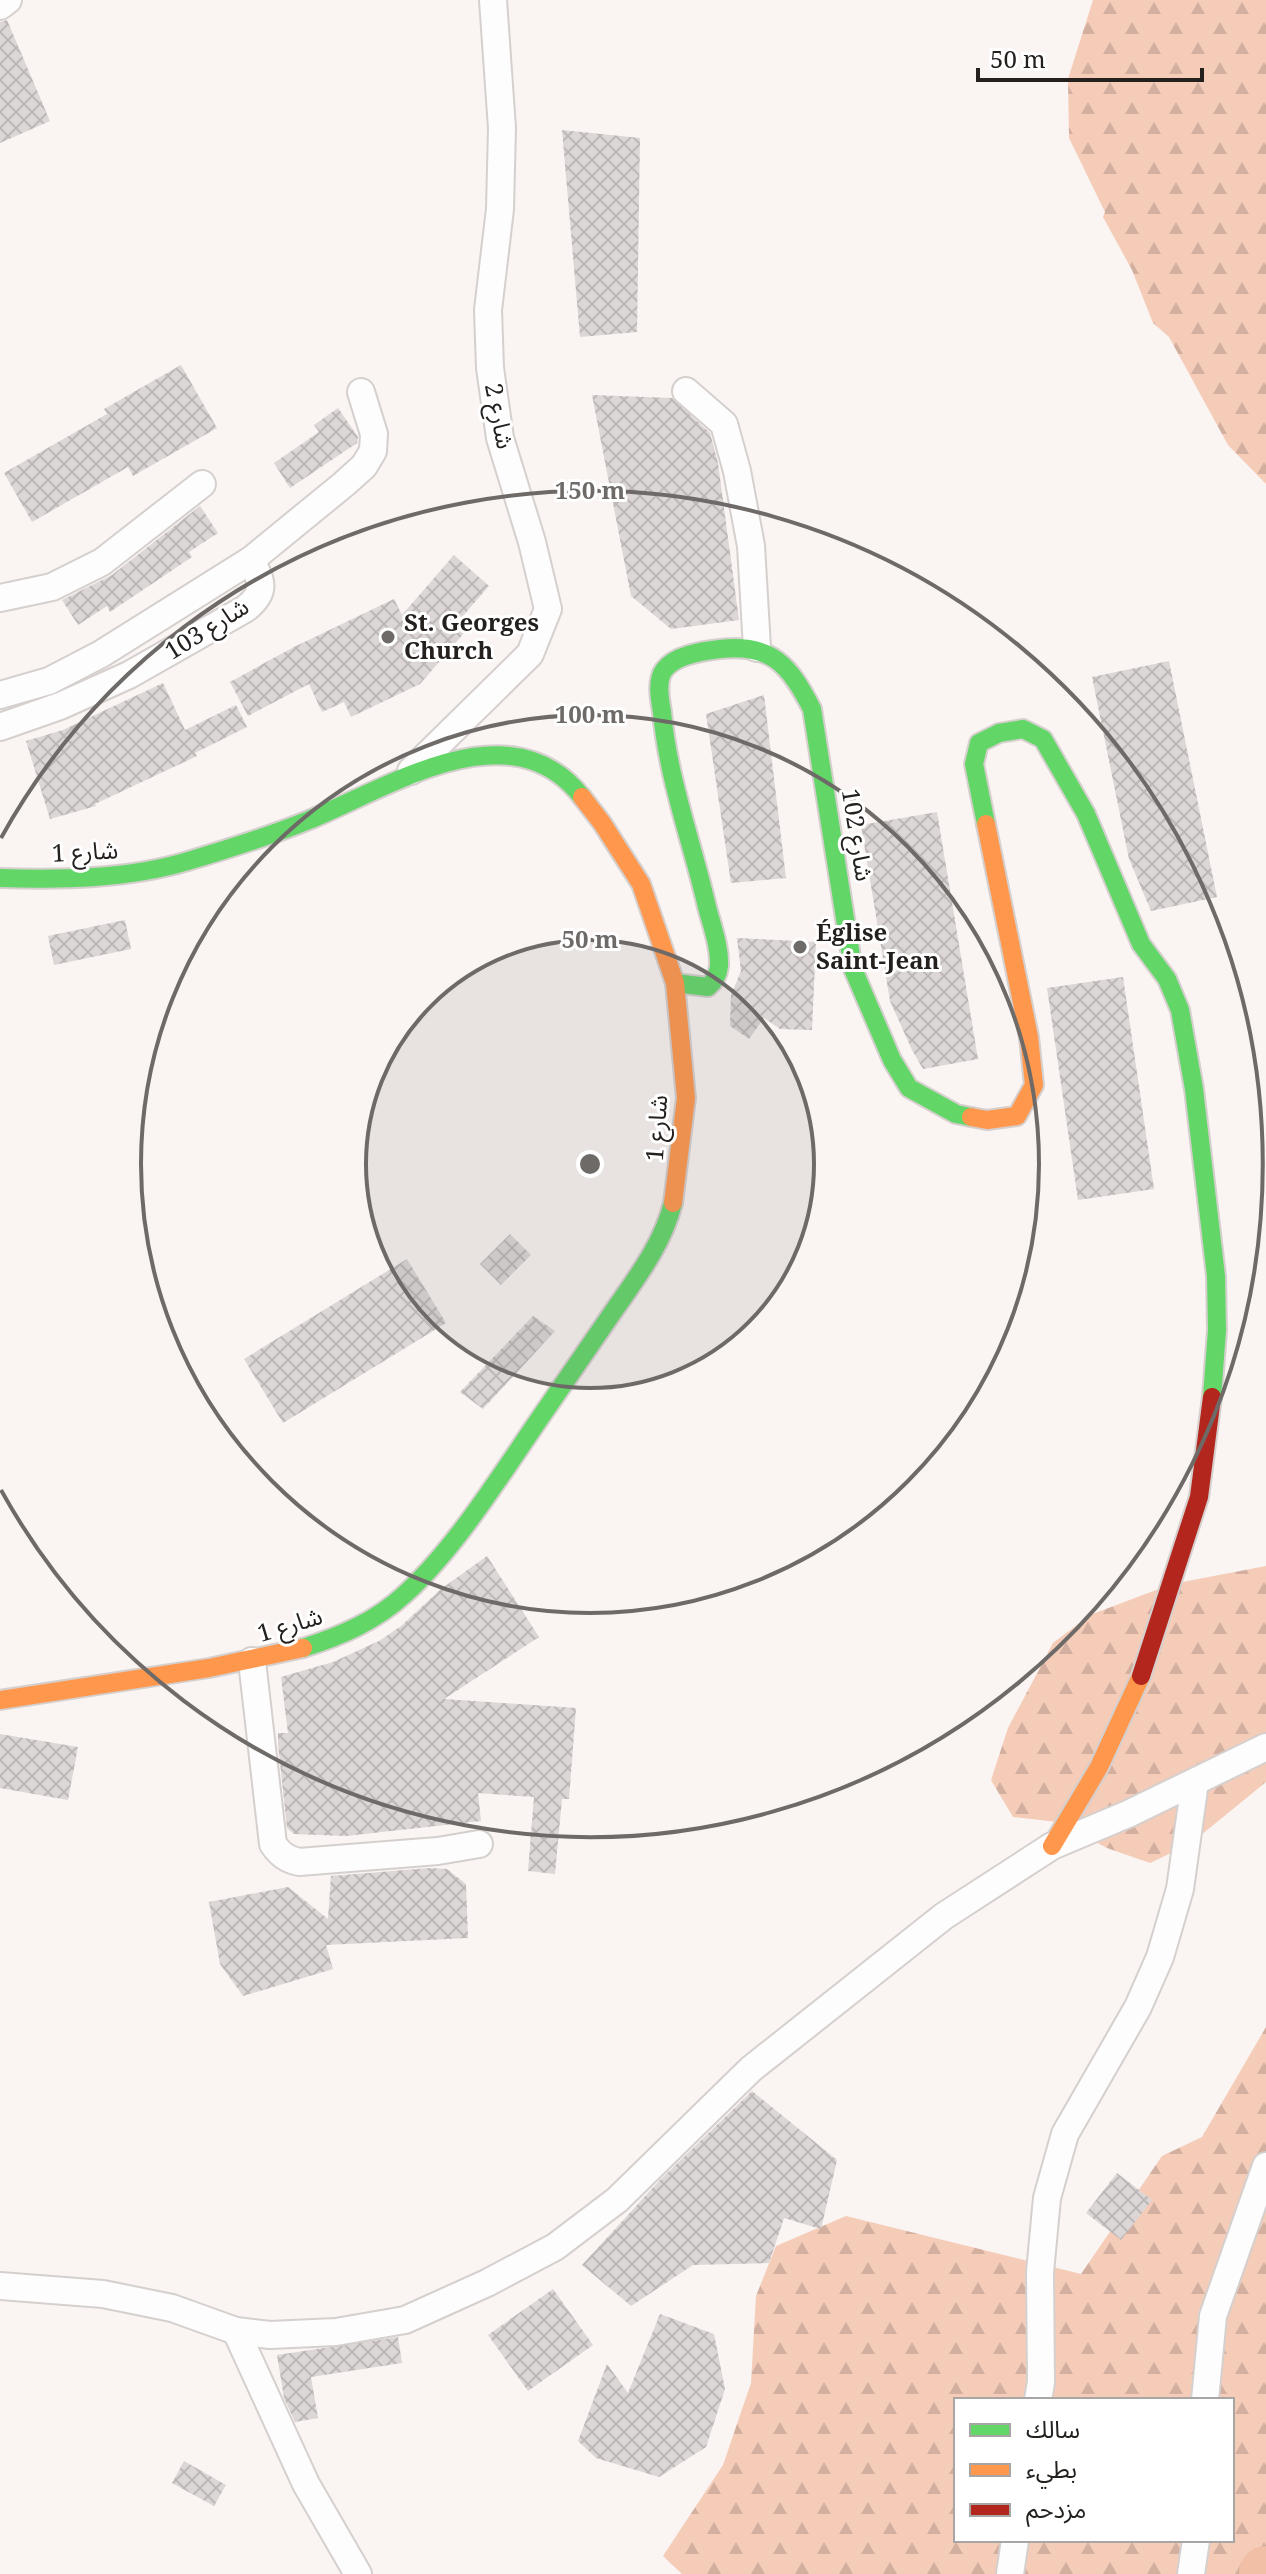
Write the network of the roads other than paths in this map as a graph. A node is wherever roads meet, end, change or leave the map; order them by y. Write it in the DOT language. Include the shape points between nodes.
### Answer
graph roads {
  1 [pos="8,0"];
  2 [pos="493,0"];
  3 [pos="0,6"];
  4 [pos="686,391"];
  5 [pos="361,392"];
  6 [pos="202,484"];
  7 [pos="251,560"];
  8 [pos="0,598"];
  9 [pos="757,648"];
  10 [pos="0,695"];
  11 [pos="0,727"];
  12 [pos="408,774"];
  13 [pos="0,878"];
  14 [pos="675,983"];
  15 [pos="252,1661"];
  16 [pos="0,1700"];
  17 [pos="1266,1747"];
  18 [pos="1195,1782"];
  19 [pos="479,1844"];
  20 [pos="1052,1846"];
  21 [pos="1266,2166"];
  22 [pos="0,2286"];
  23 [pos="236,2331"];
  24 [pos="1038,2398"];
  25 [pos="1205,2398"];
  26 [pos="1015,2542"];
  27 [pos="1196,2542"];
  28 [pos="358,2574"];
  29 [pos="1010,2574"];
  30 [pos="1191,2574"];
  1 -- 3 [label="street"];
  2 -- 12 [label="street, شارع 2" via="502,128 500,209 488,310 490,368 500,438 548,609 530,654"];
  4 -- 9 [label="street" via="724,424 737,471 751,546"];
  5 -- 7 [label="street, شارع 103" via="374,434 373,451 364,466"];
  6 -- 8 [label="street" via="102,562 52,587"];
  7 -- 10 [label="street" via="101,654 49,681"];
  7 -- 11 [label="street, شارع 103" via="262,581 259,595 245,609 129,675"];
  9 -- 14 [label="street" via="706,650 676,662 660,680 663,741 719,962 714,984 708,987"];
  9 -- 20 [label="street, شارع 102" via="784,663 812,709 853,969 909,1088 956,1114 987,1120 1017,1116 1034,1085 974,764 979,743 999,733 1023,729 1043,739 1086,814 1141,944 1167,979 1180,1010 1216,1276 1212,1402 1199,1497 1139,1681 1099,1767"];
  12 -- 13 [label="street, شارع 1" via="309,820 186,862 86,877"];
  12 -- 14 [label="street, شارع 1" via="461,759 506,755 556,771 602,823 641,884"];
  14 -- 15 [label="street, شارع 1" via="686,1098 681,1148 668,1224 646,1264 432,1567 369,1622"];
  15 -- 16 [label="street, شارع 1"];
  15 -- 19 [label="street" via="273,1844 279,1852 299,1862"];
  17 -- 18 [label="street"];
  18 -- 20 [label="street"];
  18 -- 24 [label="street" via="1180,1889 1160,1957 1138,2007 1065,2134 1047,2198"];
  20 -- 23 [label="street" via="944,1916 751,2069 617,2200 555,2247 405,2320 336,2332"];
  21 -- 25 [label="street" via="1213,2316"];
  22 -- 23 [label="street" via="117,2297 172,2308"];
  23 -- 28 [label="street" via="306,2484"];
  26 -- 29 [label="street"];
  27 -- 30 [label="street"];
}
